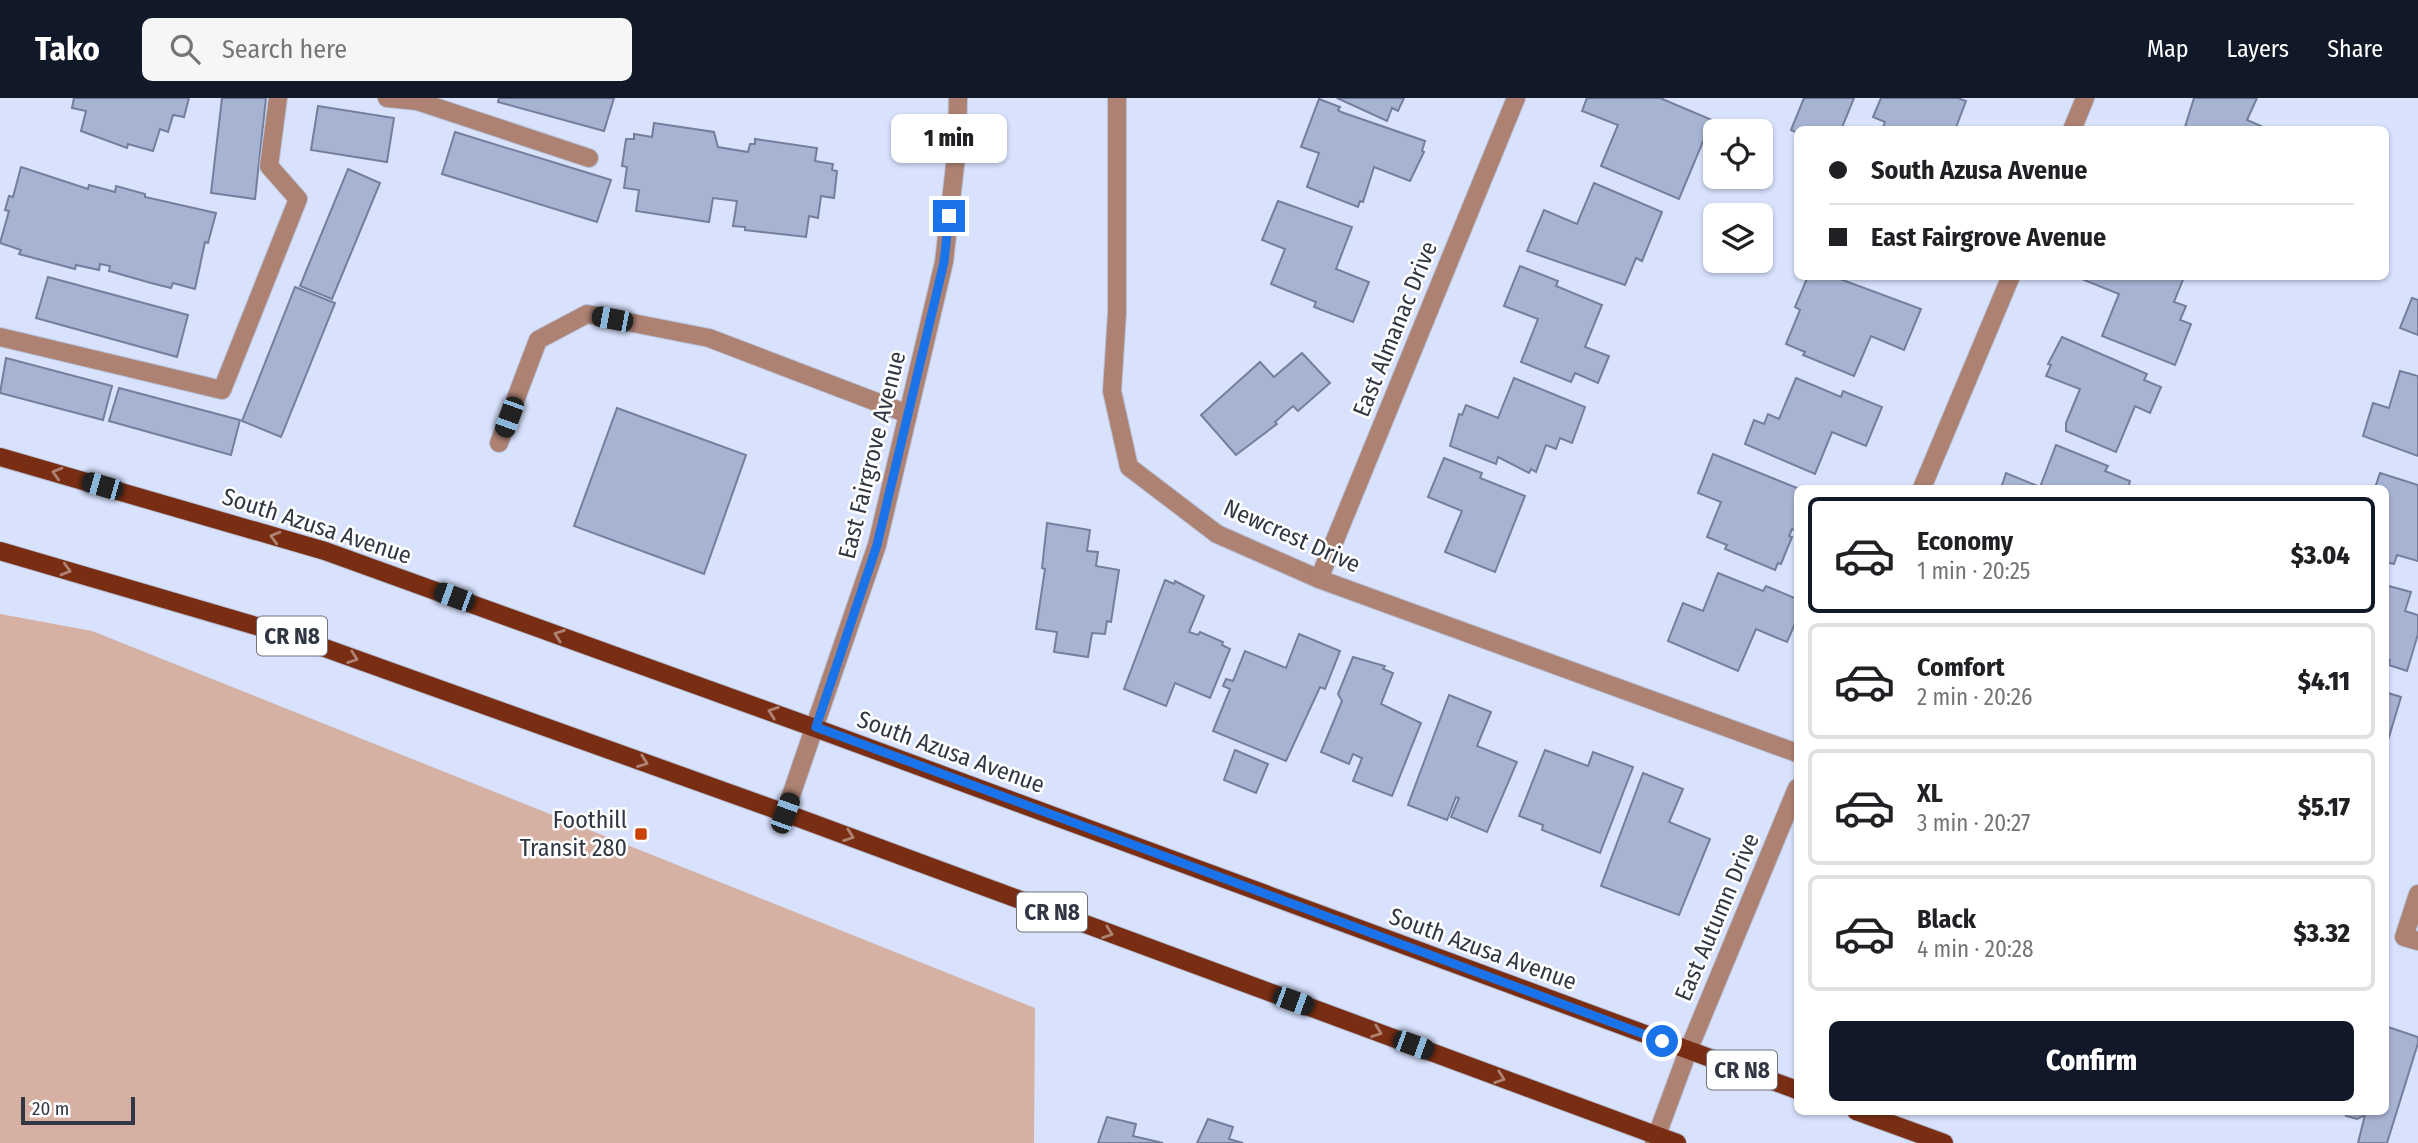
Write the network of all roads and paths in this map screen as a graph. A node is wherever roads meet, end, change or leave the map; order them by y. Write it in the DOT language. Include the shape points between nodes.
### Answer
graph roads {
  1 [pos="278,98"];
  2 [pos="387,98"];
  3 [pos="958,98"];
  4 [pos="1117,98"];
  5 [pos="1517,98"];
  6 [pos="2085,98"];
  7 [pos="450,105"];
  8 [pos="2074,126"];
  9 [pos="589,158"];
  10 [pos="2009,280"];
  11 [pos="0,337"];
  12 [pos="908,414"];
  13 [pos="499,443"];
  14 [pos="0,457"];
  15 [pos="1923,485"];
  16 [pos="0,551"];
  17 [pos="1319,579"];
  18 [pos="816,727"];
  19 [pos="1794,752"];
  20 [pos="1794,795"];
  21 [pos="785,813"];
  22 [pos="2418,894"];
  23 [pos="2411,939"];
  24 [pos="1688,1051"];
  25 [pos="1794,1089"];
  26 [pos="1867,1115"];
  27 [pos="1655,1139"];
  28 [pos="1677,1143"];
  29 [pos="1944,1143"];
  1 -- 11 [label="street" via="269,166 298,199 222,390"];
  2 -- 7 [label="street"];
  3 -- 12 [label="street, East Fairgrove Avenue" via="944,262"];
  4 -- 17 [label="street, Newcrest Drive" via="1117,313 1112,391 1129,467 1217,534"];
  5 -- 17 [label="street, East Almanac Drive"];
  6 -- 8 [label="street"];
  7 -- 9 [label="street"];
  10 -- 15 [label="street"];
  12 -- 13 [label="street" via="709,338 587,314 538,340"];
  12 -- 18 [label="street, East Fairgrove Avenue" via="877,545"];
  18 -- 14 [label="main road, South Azusa Avenue / CR N8, one-way" via="325,551"];
  16 -- 21 [label="main road, CR N8, one-way" via="297,638"];
  17 -- 19 [label="street, Newcrest Drive"];
  18 -- 21 [label="street, East Fairgrove Avenue"];
  18 -- 24 [label="main road, South Azusa Avenue / CR N8"];
  20 -- 24 [label="street, East Autumn Drive"];
  21 -- 27 [label="main road, CR N8, one-way"];
  22 -- 23 [label="street"];
  24 -- 25 [label="main road, South Azusa Avenue / CR N8"];
  24 -- 27 [label="street, East Autumn Drive"];
  26 -- 29 [label="main road"];
  27 -- 28 [label="main road, CR N8"];
}
